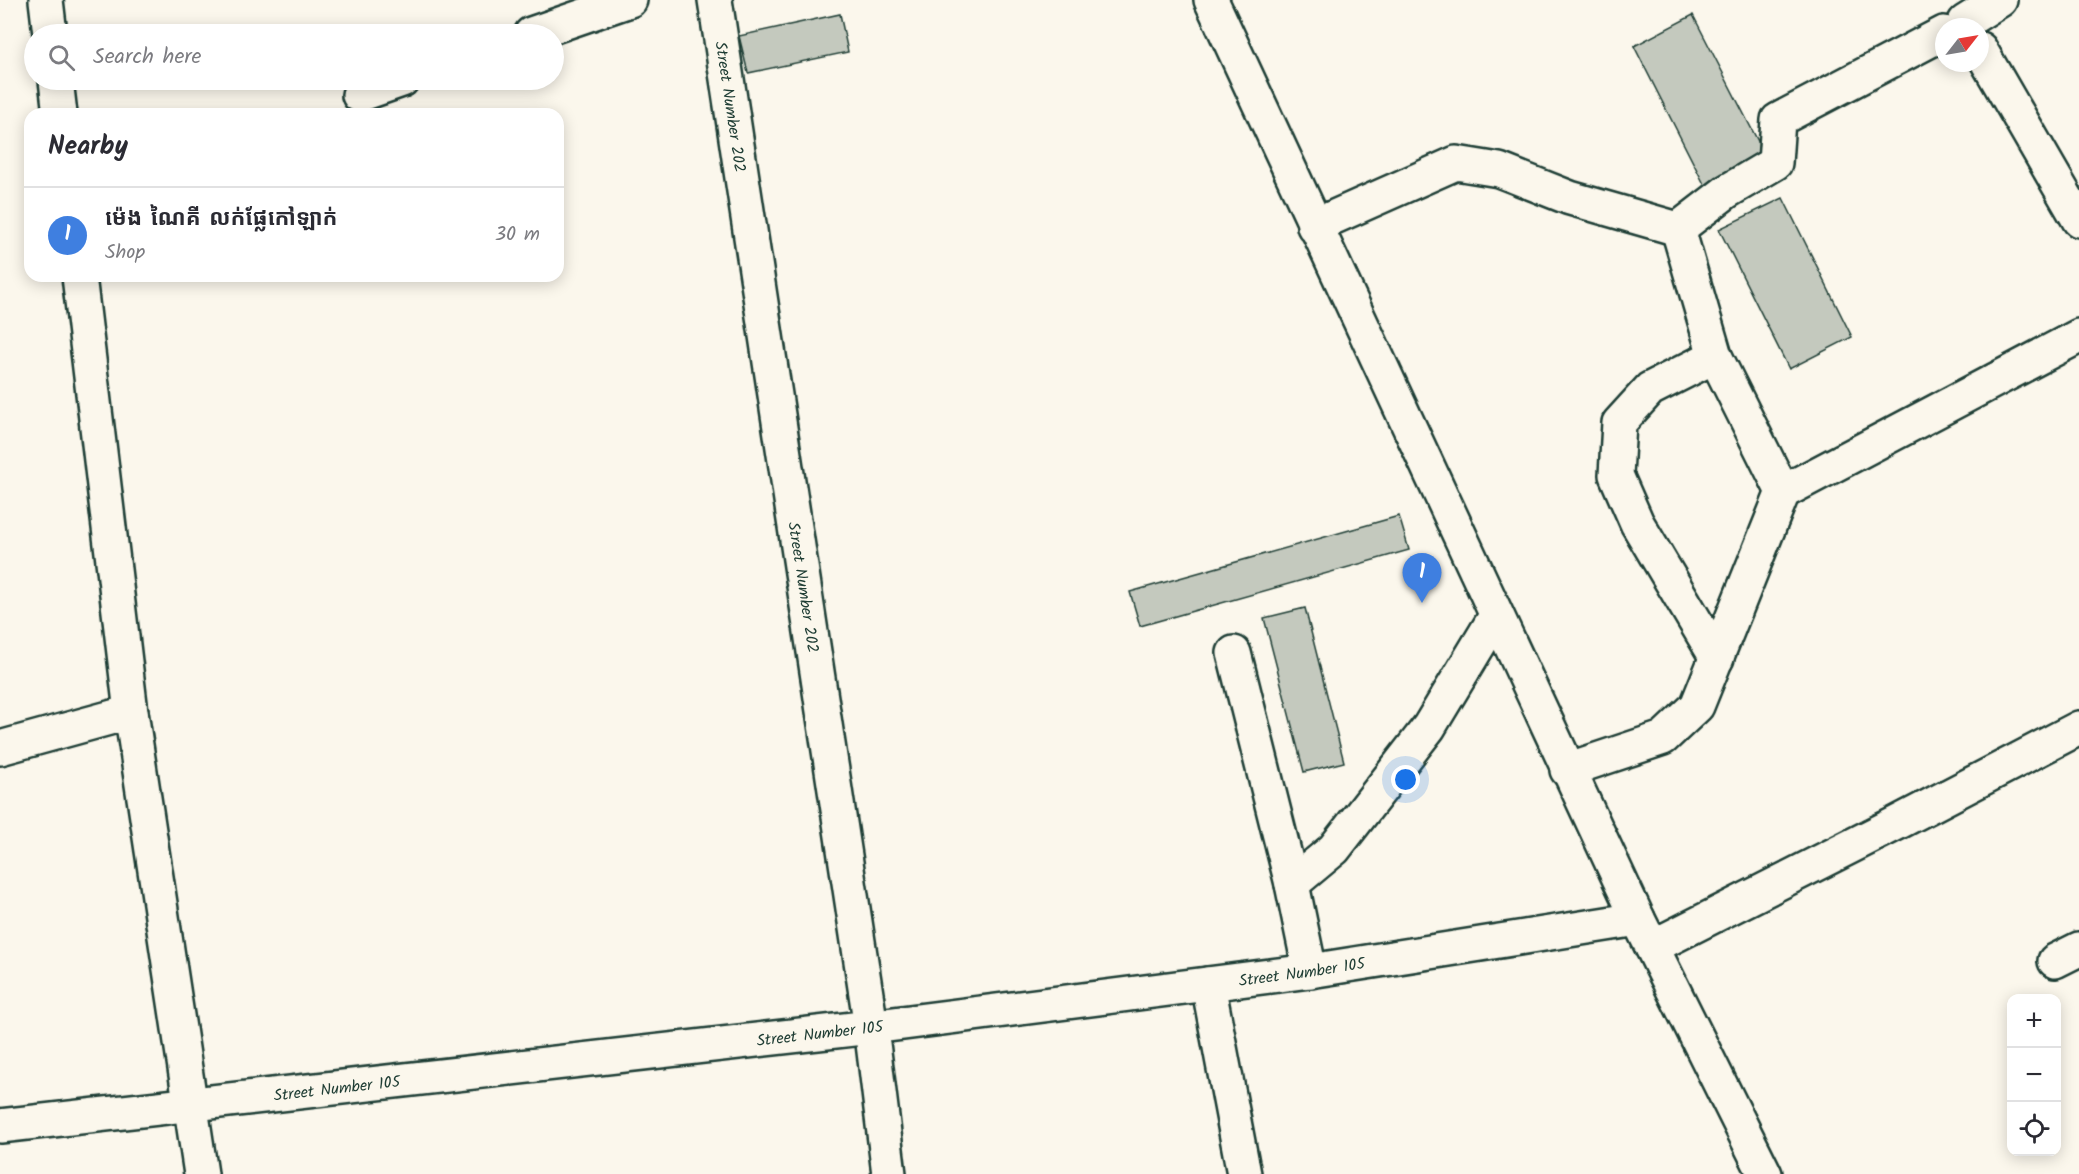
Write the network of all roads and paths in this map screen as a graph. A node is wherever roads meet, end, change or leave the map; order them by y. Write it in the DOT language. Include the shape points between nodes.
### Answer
graph roads {
  1 [pos="46,0"];
  2 [pos="630,0"];
  3 [pos="715,0"];
  4 [pos="1211,0"];
  5 [pos="2000,0"];
  6 [pos="1979,18"];
  7 [pos="49,24"];
  8 [pos="560,24"];
  9 [pos="1935,45"];
  10 [pos="1987,72"];
  11 [pos="57,90"];
  12 [pos="373,90"];
  13 [pos="359,95"];
  14 [pos="59,108"];
  15 [pos="2079,220"];
  16 [pos="1314,226"];
  17 [pos="1678,229"];
  18 [pos="80,282"];
  19 [pos="2079,336"];
  20 [pos="1715,356"];
  21 [pos="1783,492"];
  22 [pos="1496,616"];
  23 [pos="1234,653"];
  24 [pos="1717,658"];
  25 [pos="131,712"];
  26 [pos="2079,728"];
  27 [pos="0,748"];
  28 [pos="1567,770"];
  29 [pos="1292,884"];
  30 [pos="1645,933"];
  31 [pos="1310,971"];
  32 [pos="1208,984"];
  33 [pos="871,1027"];
  34 [pos="192,1103"];
  35 [pos="0,1126"];
  36 [pos="201,1174"];
  37 [pos="889,1174"];
  38 [pos="1244,1174"];
  39 [pos="1765,1174"];
  1 -- 7 [label="street"];
  2 -- 8 [label="street"];
  3 -- 33 [label="street, Street Number 202"];
  4 -- 16 [label="street"];
  5 -- 6 [label="street"];
  9 -- 17 [label="street" via="1778,120 1775,163 1726,192"];
  10 -- 15 [label="street"];
  11 -- 14 [label="street"];
  12 -- 13 [label="street"];
  16 -- 17 [label="street" via="1456,163 1499,170 1570,198"];
  16 -- 22 [label="street"];
  17 -- 20 [label="street"];
  18 -- 25 [label="street"];
  19 -- 21 [label="street"];
  20 -- 21 [label="street"];
  20 -- 24 [label="street" via="1650,389 1619,423 1616,476 1637,523"];
  21 -- 24 [label="street"];
  22 -- 28 [label="street"];
  22 -- 29 [label="street" via="1429,728 1334,849"];
  23 -- 29 [label="street"];
  24 -- 28 [label="street" via="1697,706 1663,738"];
  25 -- 27 [label="street"];
  25 -- 34 [label="street"];
  26 -- 30 [label="street, Street Number 105" via="1897,823"];
  28 -- 30 [label="street"];
  29 -- 31 [label="street"];
  30 -- 31 [label="street, Street Number 105"];
  30 -- 39 [label="street"];
  31 -- 32 [label="street, Street Number 105"];
  32 -- 33 [label="street, Street Number 105"];
  32 -- 38 [label="street"];
  33 -- 34 [label="street, Street Number 105"];
  33 -- 37 [label="street, Street Number 202"];
  34 -- 35 [label="street, Street Number 105"];
  34 -- 36 [label="street"];
}
